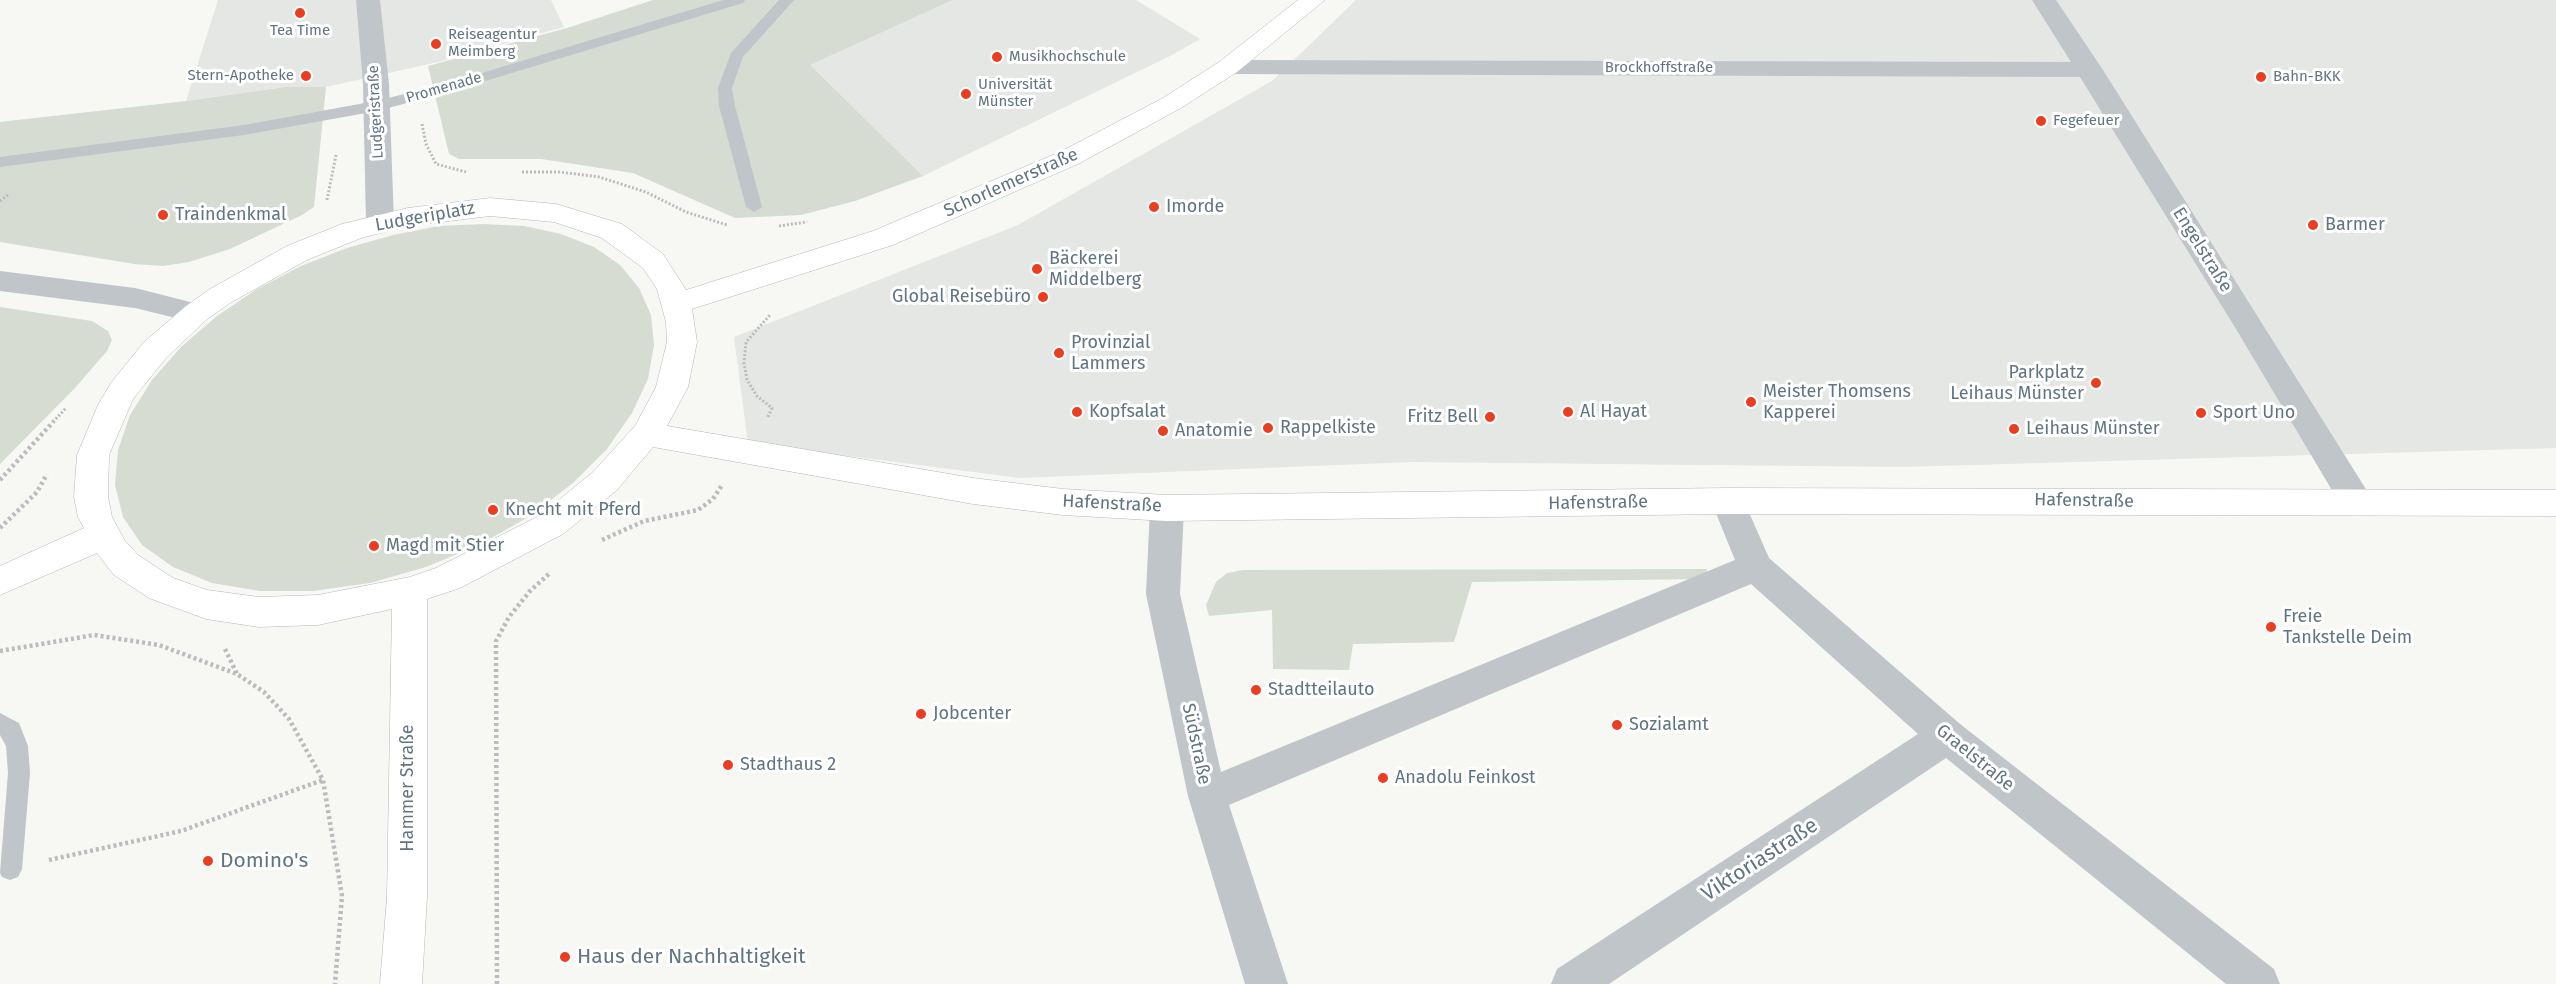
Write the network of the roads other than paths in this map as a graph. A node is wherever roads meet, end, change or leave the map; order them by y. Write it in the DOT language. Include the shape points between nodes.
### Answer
graph roads {
  1 [pos="368,0"];
  2 [pos="738,0"];
  3 [pos="787,0"];
  4 [pos="1313,0"];
  5 [pos="2044,0"];
  6 [pos="1228,67"];
  7 [pos="2090,70"];
  8 [pos="376,106"];
  9 [pos="0,162"];
  10 [pos="754,207"];
  11 [pos="380,223"];
  12 [pos="0,281"];
  13 [pos="677,303"];
  14 [pos="196,313"];
  15 [pos="646,434"];
  16 [pos="1728,501"];
  17 [pos="2357,503"];
  18 [pos="2556,503"];
  19 [pos="1167,508"];
  20 [pos="103,535"];
  21 [pos="1755,567"];
  22 [pos="0,580"];
  23 [pos="410,591"];
  24 [pos="0,723"];
  25 [pos="1947,736"];
  26 [pos="1207,796"];
  27 [pos="10,868"];
  28 [pos="1258,981"];
  29 [pos="401,984"];
  30 [pos="1572,984"];
  31 [pos="2259,984"];
  1 -- 8 [label="street, Ludgeristraße"];
  2 -- 8 [label="lane, Promenade"];
  3 -- 10 [label="lane" via="736,56 725,88"];
  4 -- 6 [label="main road, Schorlemerstraße"];
  5 -- 7 [label="street, Engelstraße"];
  6 -- 7 [label="street, Brockhoffstraße"];
  6 -- 13 [label="main road, Schorlemerstraße" via="1172,103 1069,158 959,206 883,238"];
  7 -- 17 [label="street, Engelstraße"];
  8 -- 9 [label="lane, Promenade" via="244,130"];
  8 -- 11 [label="street, Ludgeristraße"];
  11 -- 13 [label="main road, Ludgeriplatz" via="490,207 576,218 612,231 641,250 663,274"];
  11 -- 14 [label="main road, Ludgeriplatz" via="297,252 244,280"];
  12 -- 14 [label="street" via="135,298"];
  13 -- 15 [label="main road, Ludgeriplatz" via="682,342 679,365 661,410"];
  14 -- 20 [label="main road, Ludgeriplatz" via="137,370 100,434 93,455 91,497"];
  15 -- 19 [label="main road, Hafenstraße" via="973,491 1064,502"];
  15 -- 23 [label="main road, Ludgeriplatz" via="605,481 551,525 448,578"];
  16 -- 17 [label="main road, Hafenstraße"];
  16 -- 19 [label="main road, Hafenstraße"];
  16 -- 21 [label="street, Graelstraße"];
  17 -- 18 [label="main road, Hafenstraße"];
  19 -- 26 [label="street, Südstraße" via="1163,594"];
  20 -- 22 [label="main road"];
  20 -- 23 [label="main road, Ludgeriplatz" via="126,565 142,578 206,604 259,612 318,610"];
  21 -- 25 [label="street, Graelstraße"];
  21 -- 26 [label="street"];
  23 -- 29 [label="main road, Hammer Straße" via="407,897"];
  24 -- 27 [label="lane" via="11,730 19,773"];
  25 -- 30 [label="street, Viktoriastraße"];
  25 -- 31 [label="street, Graelstraße"];
  26 -- 28 [label="street, Südstraße"];
}
